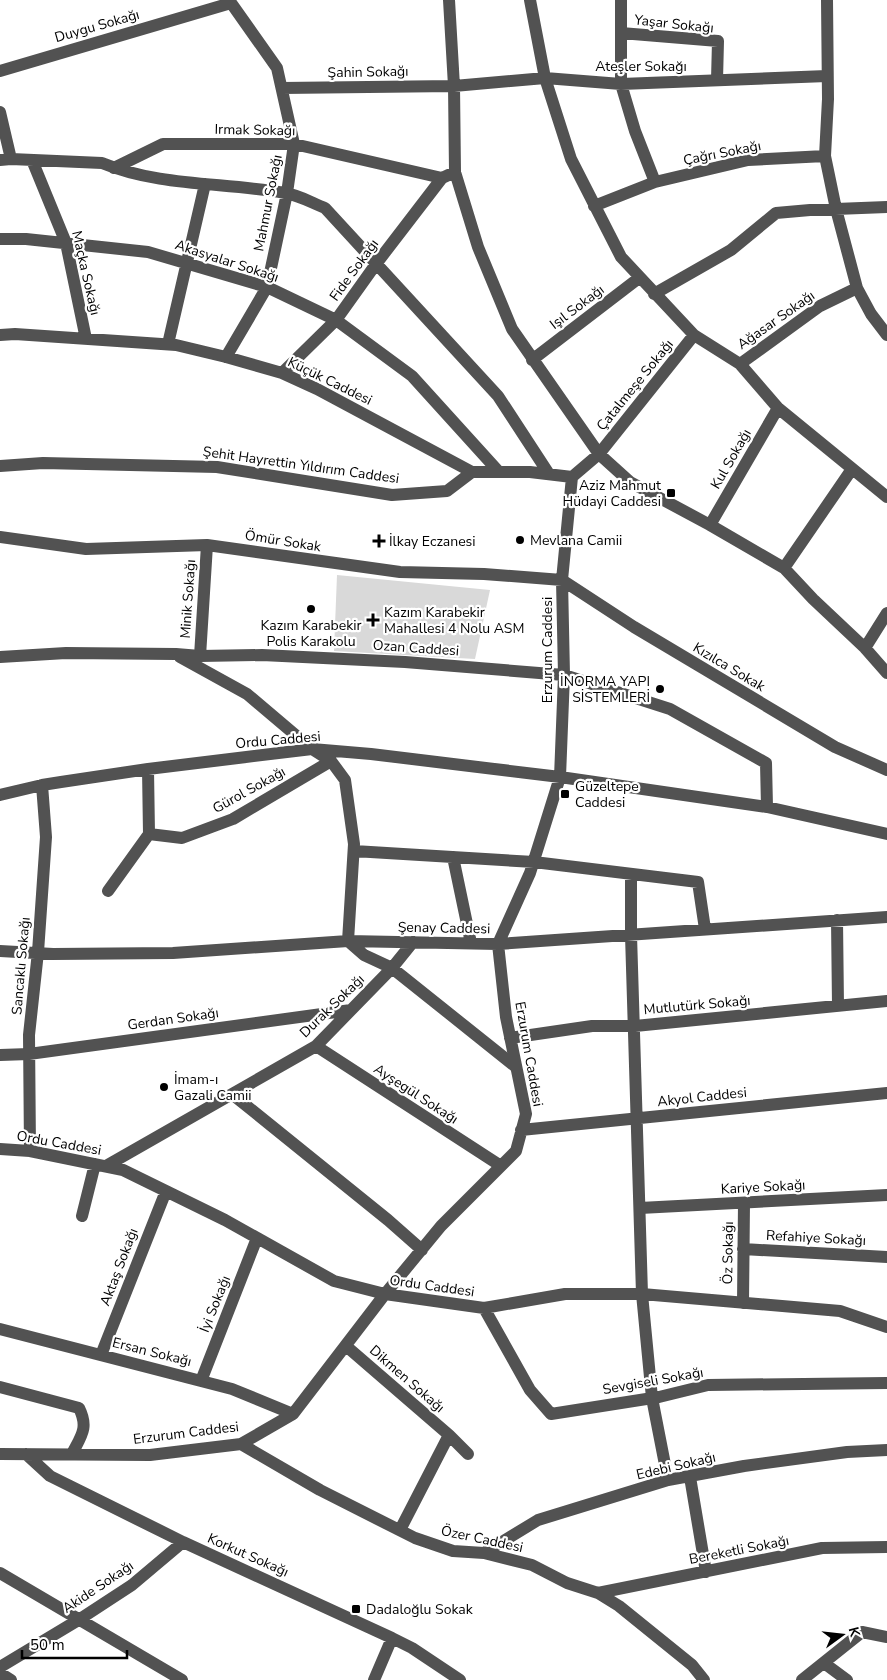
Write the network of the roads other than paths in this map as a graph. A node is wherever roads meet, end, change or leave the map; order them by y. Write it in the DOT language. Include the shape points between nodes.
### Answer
graph roads {
  1 [pos="449,0"];
  2 [pos="530,0"];
  3 [pos="621,0"];
  4 [pos="827,0"];
  5 [pos="230,1"];
  6 [pos="621,34"];
  7 [pos="0,71"];
  8 [pos="828,76"];
  9 [pos="545,78"];
  10 [pos="717,80"];
  11 [pos="621,84"];
  12 [pos="454,86"];
  13 [pos="282,88"];
  14 [pos="0,112"];
  15 [pos="294,144"];
  16 [pos="826,156"];
  17 [pos="6,160"];
  18 [pos="32,160"];
  19 [pos="114,168"];
  20 [pos="455,172"];
  21 [pos="442,178"];
  22 [pos="655,182"];
  23 [pos="205,184"];
  24 [pos="287,193"];
  25 [pos="594,206"];
  26 [pos="887,207"];
  27 [pos="836,209"];
  28 [pos="0,239"];
  29 [pos="66,243"];
  30 [pos="188,264"];
  31 [pos="376,264"];
  32 [pos="639,278"];
  33 [pos="266,287"];
  34 [pos="857,288"];
  35 [pos="654,294"];
  36 [pos="336,320"];
  37 [pos="0,334"];
  38 [pos="694,335"];
  39 [pos="887,335"];
  40 [pos="86,339"];
  41 [pos="168,344"];
  42 [pos="226,357"];
  43 [pos="532,360"];
  44 [pos="740,364"];
  45 [pos="282,373"];
  46 [pos="778,408"];
  47 [pos="599,454"];
  48 [pos="0,466"];
  49 [pos="852,469"];
  50 [pos="472,472"];
  51 [pos="499,472"];
  52 [pos="550,474"];
  53 [pos="572,477"];
  54 [pos="887,497"];
  55 [pos="710,525"];
  56 [pos="0,537"];
  57 [pos="207,545"];
  58 [pos="784,568"];
  59 [pos="562,580"];
  60 [pos="887,613"];
  61 [pos="865,648"];
  62 [pos="176,654"];
  63 [pos="200,656"];
  64 [pos="0,657"];
  65 [pos="887,673"];
  66 [pos="564,675"];
  67 [pos="312,749"];
  68 [pos="331,761"];
  69 [pos="148,769"];
  70 [pos="887,770"];
  71 [pos="560,777"];
  72 [pos="42,784"];
  73 [pos="0,795"];
  74 [pos="767,807"];
  75 [pos="149,834"];
  76 [pos="887,834"];
  77 [pos="354,851"];
  78 [pos="453,857"];
  79 [pos="534,862"];
  80 [pos="631,874"];
  81 [pos="108,891"];
  82 [pos="887,917"];
  83 [pos="837,920"];
  84 [pos="705,929"];
  85 [pos="631,934"];
  86 [pos="348,941"];
  87 [pos="413,942"];
  88 [pos="471,943"];
  89 [pos="498,944"];
  90 [pos="0,951"];
  91 [pos="38,952"];
  92 [pos="392,968"];
  93 [pos="887,1002"];
  94 [pos="838,1006"];
  95 [pos="351,1010"];
  96 [pos="635,1026"];
  97 [pos="510,1038"];
  98 [pos="316,1046"];
  99 [pos="29,1054"];
  100 [pos="0,1055"];
  101 [pos="516,1067"];
  102 [pos="887,1093"];
  103 [pos="232,1094"];
  104 [pos="637,1118"];
  105 [pos="521,1130"];
  106 [pos="0,1149"];
  107 [pos="30,1151"];
  108 [pos="101,1165"];
  109 [pos="500,1166"];
  110 [pos="166,1191"];
  111 [pos="887,1195"];
  112 [pos="744,1203"];
  113 [pos="640,1208"];
  114 [pos="82,1216"];
  115 [pos="258,1238"];
  116 [pos="744,1249"];
  117 [pos="422,1250"];
  118 [pos="887,1257"];
  119 [pos="385,1294"];
  120 [pos="642,1294"];
  121 [pos="743,1303"];
  122 [pos="484,1308"];
  123 [pos="887,1327"];
  124 [pos="0,1329"];
  125 [pos="346,1346"];
  126 [pos="101,1355"];
  127 [pos="201,1381"];
  128 [pos="887,1383"];
  129 [pos="0,1387"];
  130 [pos="652,1398"];
  131 [pos="293,1414"];
  132 [pos="449,1435"];
  133 [pos="241,1444"];
  134 [pos="887,1450"];
  135 [pos="0,1454"];
  136 [pos="26,1454"];
  137 [pos="72,1454"];
  138 [pos="468,1454"];
  139 [pos="690,1477"];
  140 [pos="668,1480"];
  141 [pos="400,1530"];
  142 [pos="182,1542"];
  143 [pos="887,1547"];
  144 [pos="484,1553"];
  145 [pos="706,1572"];
  146 [pos="0,1573"];
  147 [pos="598,1593"];
  148 [pos="80,1619"];
  149 [pos="887,1636"];
  150 [pos="392,1638"];
  151 [pos="824,1663"];
  152 [pos="0,1667"];
  153 [pos="0,1673"];
  154 [pos="11,1680"];
  155 [pos="182,1680"];
  156 [pos="374,1680"];
  157 [pos="460,1680"];
  158 [pos="704,1680"];
  159 [pos="802,1680"];
  160 [pos="847,1680"];
  1 -- 12 [label="street"];
  2 -- 9 [label="street"];
  3 -- 6 [label="street"];
  4 -- 8 [label="street"];
  5 -- 7 [label="street, Duygu Sokağı"];
  5 -- 13 [label="street, Mahmur Sokağı" via="278,68"];
  6 -- 10 [label="street, Yaşar Sokağı" via="718,42"];
  6 -- 11 [label="street"];
  8 -- 10 [label="street, Ateşler Sokağı"];
  8 -- 16 [label="street"];
  9 -- 11 [label="street, Ateşler Sokağı"];
  9 -- 12 [label="street, Ateşler Sokağı"];
  9 -- 25 [label="street" via="572,160"];
  10 -- 11 [label="street, Ateşler Sokağı"];
  11 -- 22 [label="street"];
  12 -- 13 [label="street, Şahin Sokağı"];
  12 -- 20 [label="street"];
  13 -- 15 [label="street, Mahmur Sokağı"];
  14 -- 17 [label="street"];
  15 -- 19 [label="street, Irmak Sokağı" via="164,144"];
  15 -- 21 [label="street, Irmak Sokağı"];
  15 -- 24 [label="street, Mahmur Sokağı"];
  16 -- 22 [label="street, Çağrı Sokağı" via="748,160"];
  16 -- 27 [label="street"];
  17 -- 18 [label="street"];
  18 -- 19 [label="street" via="102,163"];
  18 -- 29 [label="street, Maçka Sokağı"];
  19 -- 23 [label="street" via="159,179"];
  20 -- 21 [label="street"];
  20 -- 43 [label="street" via="478,247 512,329"];
  21 -- 31 [label="street, Fide Sokağı"];
  22 -- 25 [label="street, Çağrı Sokağı"];
  23 -- 24 [label="street"];
  23 -- 30 [label="street"];
  24 -- 31 [label="street" via="324,208"];
  24 -- 33 [label="street, Mahmur Sokağı"];
  25 -- 32 [label="street" via="621,257"];
  26 -- 27 [label="street"];
  27 -- 34 [label="street"];
  27 -- 35 [label="street" via="776,213 731,250"];
  28 -- 29 [label="street, Akasyalar Sokağı"];
  29 -- 30 [label="street, Akasyalar Sokağı" via="148,252"];
  29 -- 40 [label="street, Maçka Sokağı"];
  30 -- 33 [label="street, Akasyalar Sokağı"];
  30 -- 41 [label="street"];
  31 -- 36 [label="street, Fide Sokağı"];
  31 -- 52 [label="street" via="498,396"];
  32 -- 35 [label="street"];
  32 -- 43 [label="street, Işıl Sokağı"];
  33 -- 36 [label="street, Akasyalar Sokağı"];
  33 -- 42 [label="street, Mahmur Sokağı"];
  34 -- 39 [label="street"];
  34 -- 44 [label="street, Ağasar Sokağı" via="820,306"];
  35 -- 38 [label="street"];
  36 -- 45 [label="street, Fide Sokağı"];
  36 -- 51 [label="street, Akasyalar Sokağı" via="412,376"];
  37 -- 40 [label="street, Küçük Caddesi"];
  38 -- 44 [label="street"];
  38 -- 47 [label="street, Çatalmeşe Sokağı"];
  40 -- 41 [label="street, Küçük Caddesi"];
  41 -- 42 [label="street, Küçük Caddesi"];
  42 -- 45 [label="street, Küçük Caddesi"];
  43 -- 47 [label="street"];
  44 -- 46 [label="street"];
  45 -- 50 [label="street, Küçük Caddesi"];
  46 -- 49 [label="street"];
  46 -- 55 [label="street, Kul Sokağı"];
  47 -- 53 [label="street"];
  47 -- 55 [label="street" via="630,482"];
  48 -- 50 [label="street, Şehit Hayrettin Yıldırım Caddesi" via="43,463 217,467 392,495 447,490"];
  49 -- 54 [label="street"];
  49 -- 58 [label="street"];
  50 -- 51 [label="street, Küçük Caddesi"];
  51 -- 52 [label="street, Küçük Caddesi"];
  52 -- 53 [label="street, Küçük Caddesi"];
  53 -- 59 [label="street, Erzurum Caddesi"];
  55 -- 58 [label="street"];
  56 -- 57 [label="street, Ömür Sokak" via="86,549"];
  57 -- 59 [label="street, Ömür Sokak" via="400,572"];
  57 -- 63 [label="street, Minik Sokağı"];
  58 -- 61 [label="street"];
  59 -- 66 [label="street, Erzurum Caddesi"];
  59 -- 70 [label="street, Kızılca Sokak" via="827,743"];
  60 -- 61 [label="street"];
  61 -- 65 [label="street"];
  62 -- 63 [label="street, Ozan Caddesi"];
  62 -- 64 [label="street, Ozan Caddesi" via="66,653"];
  62 -- 67 [label="street" via="247,694"];
  63 -- 66 [label="street, Ozan Caddesi" via="262,655 405,662"];
  66 -- 71 [label="street, Erzurum Caddesi"];
  66 -- 74 [label="street, Ozan Caddesi" via="670,709 766,763"];
  67 -- 68 [label="street"];
  67 -- 69 [label="street, Ordu Caddesi"];
  67 -- 71 [label="street, Ordu Caddesi"];
  68 -- 75 [label="street, Gürol Sokağı" via="233,819 182,838"];
  68 -- 77 [label="street" via="345,780"];
  69 -- 72 [label="street, Ordu Caddesi"];
  69 -- 75 [label="street"];
  71 -- 74 [label="street, Ordu Caddesi"];
  71 -- 79 [label="street, Erzurum Caddesi"];
  72 -- 73 [label="street, Ordu Caddesi"];
  72 -- 91 [label="street, Sancaklı Sokağı" via="46,837"];
  74 -- 76 [label="street, Ordu Caddesi"];
  75 -- 81 [label="street"];
  77 -- 78 [label="street"];
  77 -- 86 [label="street"];
  78 -- 79 [label="street"];
  78 -- 88 [label="street"];
  79 -- 80 [label="street"];
  79 -- 89 [label="street, Erzurum Caddesi"];
  80 -- 84 [label="street" via="698,882"];
  80 -- 85 [label="street"];
  82 -- 83 [label="street, Şenay Caddesi"];
  83 -- 84 [label="street, Şenay Caddesi"];
  83 -- 94 [label="street"];
  84 -- 85 [label="street, Şenay Caddesi"];
  85 -- 89 [label="street, Şenay Caddesi"];
  85 -- 96 [label="street"];
  86 -- 87 [label="street, Şenay Caddesi"];
  86 -- 91 [label="street, Şenay Caddesi" via="173,953"];
  86 -- 92 [label="street" via="364,955"];
  87 -- 88 [label="street, Şenay Caddesi"];
  87 -- 92 [label="street, Durak Sokağı"];
  88 -- 89 [label="street, Şenay Caddesi"];
  89 -- 97 [label="street, Erzurum Caddesi"];
  90 -- 91 [label="street, Şenay Caddesi"];
  91 -- 99 [label="street, Sancaklı Sokağı"];
  92 -- 95 [label="street, Durak Sokağı"];
  92 -- 101 [label="street"];
  93 -- 94 [label="street, Mutlutürk Sokağı"];
  94 -- 96 [label="street, Mutlutürk Sokağı"];
  95 -- 98 [label="street, Durak Sokağı"];
  95 -- 99 [label="street, Gerdan Sokağı"];
  96 -- 97 [label="street, Mutlutürk Sokağı" via="592,1026"];
  96 -- 104 [label="street"];
  97 -- 101 [label="street, Erzurum Caddesi"];
  98 -- 103 [label="street, Durak Sokağı"];
  98 -- 109 [label="street, Ayşegül Sokağı"];
  99 -- 100 [label="street, Gerdan Sokağı"];
  99 -- 107 [label="street, Sancaklı Sokağı"];
  101 -- 105 [label="street, Erzurum Caddesi" via="526,1114"];
  102 -- 104 [label="street, Akyol Caddesi"];
  103 -- 108 [label="street, Durak Sokağı"];
  103 -- 117 [label="street"];
  104 -- 105 [label="street, Akyol Caddesi"];
  104 -- 113 [label="street"];
  105 -- 109 [label="street, Erzurum Caddesi" via="516,1151"];
  106 -- 107 [label="street, Ordu Caddesi"];
  107 -- 108 [label="street, Ordu Caddesi"];
  108 -- 110 [label="street, Ordu Caddesi" via="123,1170"];
  108 -- 114 [label="street"];
  109 -- 117 [label="street, Erzurum Caddesi"];
  110 -- 115 [label="street, Ordu Caddesi"];
  110 -- 126 [label="street, Aktaş Sokağı"];
  111 -- 112 [label="street, Kariye Sokağı"];
  112 -- 113 [label="street, Kariye Sokağı"];
  112 -- 116 [label="street, Öz Sokağı"];
  113 -- 120 [label="street"];
  115 -- 119 [label="street, Ordu Caddesi" via="334,1281"];
  115 -- 127 [label="street, İyi Sokağı"];
  116 -- 118 [label="street, Refahiye Sokağı"];
  116 -- 121 [label="street, Öz Sokağı"];
  117 -- 119 [label="street, Erzurum Caddesi"];
  119 -- 122 [label="street, Ordu Caddesi"];
  119 -- 125 [label="street, Erzurum Caddesi"];
  120 -- 121 [label="street, Ordu Caddesi"];
  120 -- 122 [label="street, Ordu Caddesi" via="565,1294"];
  120 -- 130 [label="street"];
  121 -- 123 [label="street, Ordu Caddesi" via="840,1311"];
  122 -- 130 [label="street, Sevgiseli Sokağı" via="530,1390 551,1414"];
  124 -- 126 [label="street, Ersan Sokağı"];
  125 -- 131 [label="street, Erzurum Caddesi"];
  125 -- 132 [label="street, Dikmen Sokağı"];
  126 -- 127 [label="street, Ersan Sokağı"];
  127 -- 131 [label="street, Ersan Sokağı" via="232,1389"];
  128 -- 130 [label="street, Sevgiseli Sokağı" via="708,1385"];
  129 -- 137 [label="street" via="79,1408 84,1419 84,1431"];
  130 -- 140 [label="street"];
  131 -- 133 [label="street, Erzurum Caddesi"];
  132 -- 138 [label="street, Dikmen Sokağı"];
  132 -- 141 [label="street"];
  133 -- 137 [label="street, Erzurum Caddesi" via="150,1455"];
  133 -- 141 [label="street, Özer Caddesi" via="320,1490"];
  134 -- 139 [label="street, Edebi Sokağı" via="744,1466"];
  135 -- 136 [label="street, Erzurum Caddesi"];
  136 -- 137 [label="street, Erzurum Caddesi"];
  136 -- 142 [label="street, Korkut Sokağı" via="50,1476"];
  139 -- 140 [label="street, Edebi Sokağı"];
  139 -- 145 [label="street"];
  140 -- 144 [label="street, Edebi Sokağı" via="538,1520"];
  141 -- 144 [label="street, Özer Caddesi" via="453,1551"];
  142 -- 148 [label="street, Akide Sokağı" via="132,1585"];
  142 -- 150 [label="street, Korkut Sokağı"];
  143 -- 145 [label="street, Bereketli Sokağı" via="822,1548"];
  144 -- 147 [label="street, Özer Caddesi" via="532,1565 567,1583"];
  145 -- 147 [label="street, Bereketli Sokağı"];
  146 -- 148 [label="street"];
  147 -- 158 [label="street, Özer Caddesi" via="619,1606 685,1660"];
  148 -- 152 [label="street, Akide Sokağı"];
  148 -- 155 [label="street"];
  149 -- 151 [label="street" via="862,1632"];
  150 -- 156 [label="street"];
  150 -- 157 [label="street, Korkut Sokağı"];
  151 -- 159 [label="street"];
  151 -- 160 [label="street"];
  153 -- 154 [label="street"];
}
